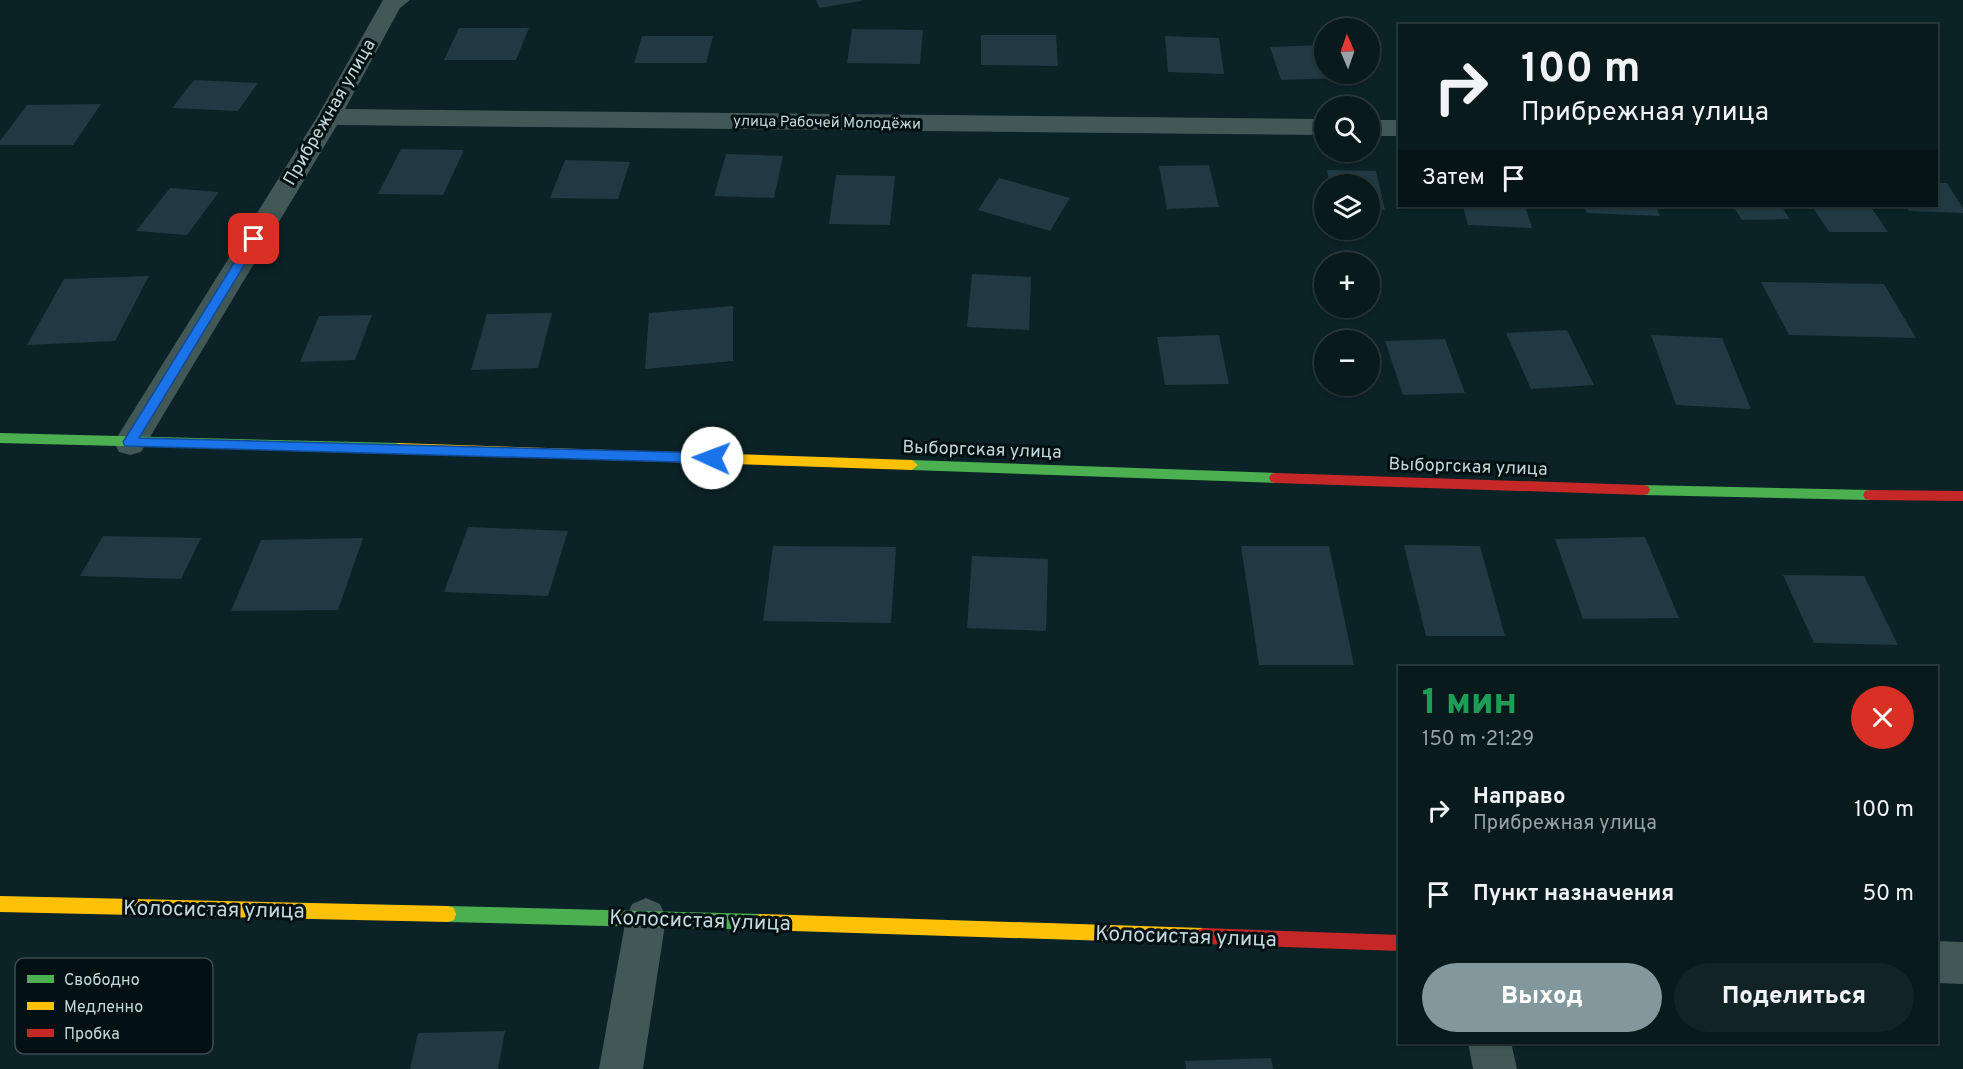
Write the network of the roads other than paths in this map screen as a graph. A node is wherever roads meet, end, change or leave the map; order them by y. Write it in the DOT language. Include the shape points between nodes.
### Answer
graph roads {
  1 [pos="399,0"];
  2 [pos="329,117"];
  3 [pos="1314,128"];
  4 [pos="1380,128"];
  5 [pos="1398,128"];
  6 [pos="0,438"];
  7 [pos="130,442"];
  8 [pos="1963,496"];
  9 [pos="0,904"];
  10 [pos="646,918"];
  11 [pos="1398,943"];
  12 [pos="1938,962"];
  13 [pos="1963,963"];
  14 [pos="1489,1044"];
  15 [pos="621,1069"];
  16 [pos="1495,1069"];
  1 -- 2 [label="street, Прибрежная улица" via="391,4"];
  2 -- 3 [label="street, улица Рабочей Молодёжи"];
  2 -- 7 [label="street, Прибрежная улица"];
  4 -- 5 [label="street"];
  6 -- 7 [label="street, Выборгская улица"];
  7 -- 8 [label="street, Выборгская улица" via="525,451 1715,493"];
  9 -- 10 [label="street, Колосистая улица"];
  10 -- 11 [label="street, Колосистая улица"];
  10 -- 15 [label="street"];
  12 -- 13 [label="street"];
  14 -- 16 [label="street"];
}
